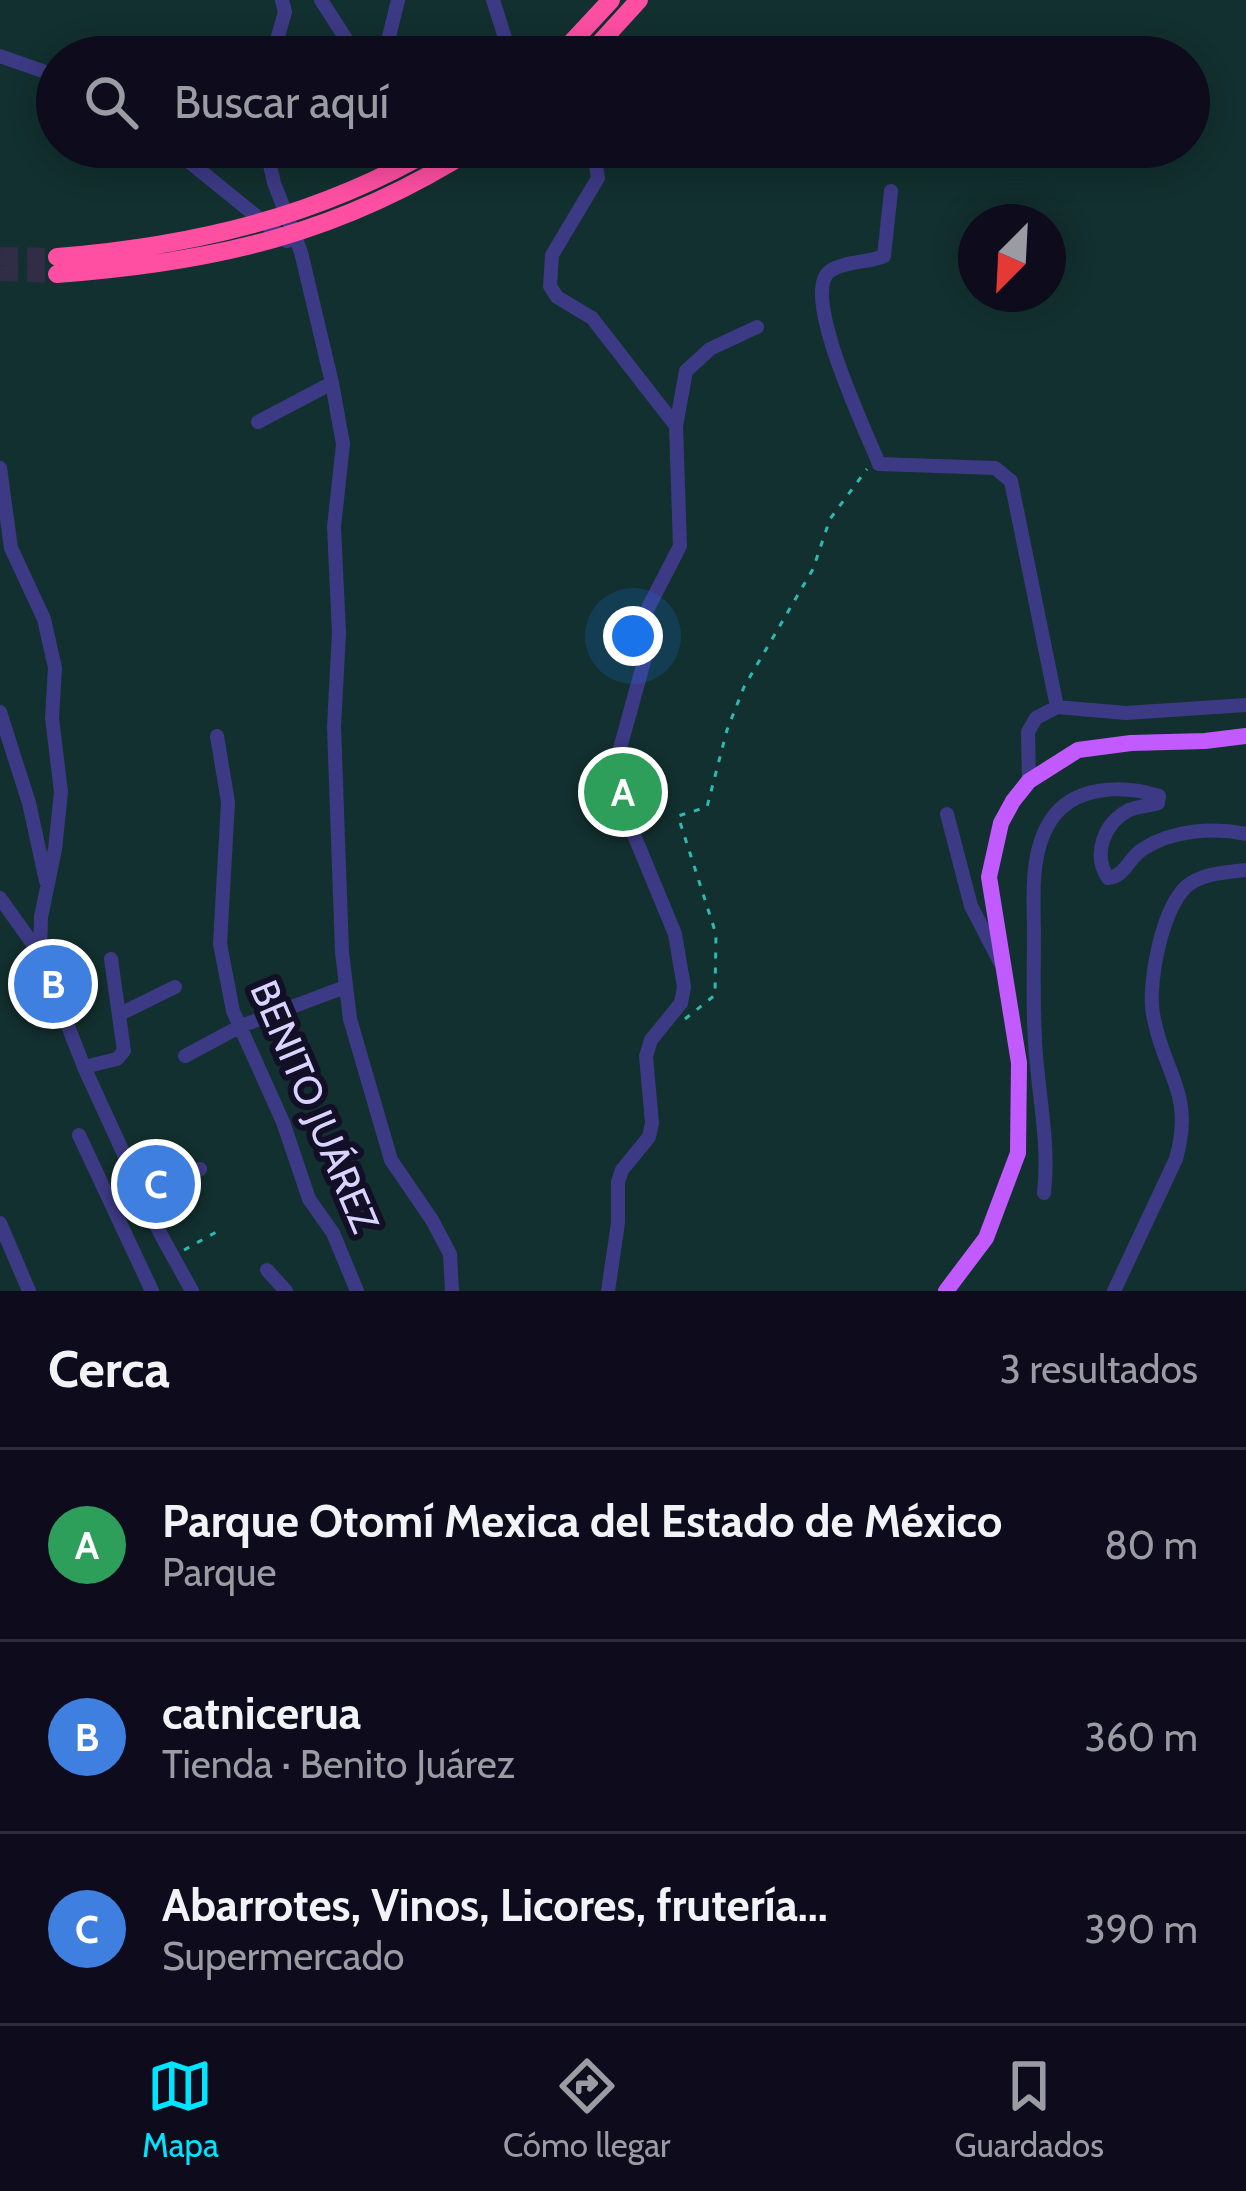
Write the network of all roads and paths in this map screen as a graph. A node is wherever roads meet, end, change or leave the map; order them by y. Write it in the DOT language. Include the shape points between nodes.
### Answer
graph roads {
  1 [pos="282,0"];
  2 [pos="321,0"];
  3 [pos="398,0"];
  4 [pos="493,0"];
  5 [pos="611,0"];
  6 [pos="639,0"];
  7 [pos="278,36"];
  8 [pos="343,36"];
  9 [pos="389,36"];
  10 [pos="504,36"];
  11 [pos="578,36"];
  12 [pos="606,36"];
  13 [pos="0,56"];
  14 [pos="36,69"];
  15 [pos="197,168"];
  16 [pos="271,168"];
  17 [pos="398,168"];
  18 [pos="442,168"];
  19 [pos="596,168"];
  20 [pos="891,191"];
  21 [pos="301,252"];
  22 [pos="757,327"];
  23 [pos="332,382"];
  24 [pos="258,422"];
  25 [pos="676,426"];
  26 [pos="0,468"];
  27 [pos="864,470"];
  28 [pos="1246,705"];
  29 [pos="1058,706"];
  30 [pos="0,712"];
  31 [pos="217,736"];
  32 [pos="1246,736"];
  33 [pos="1029,781"];
  34 [pos="947,814"];
  35 [pos="1246,834"];
  36 [pos="1246,870"];
  37 [pos="47,886"];
  38 [pos="0,898"];
  39 [pos="40,954"];
  40 [pos="111,959"];
  41 [pos="1003,966"];
  42 [pos="175,987"];
  43 [pos="345,987"];
  44 [pos="120,1013"];
  45 [pos="666,1024"];
  46 [pos="241,1027"];
  47 [pos="185,1056"];
  48 [pos="1028,1063"];
  49 [pos="84,1067"];
  50 [pos="79,1135"];
  51 [pos="200,1169"];
  52 [pos="1044,1193"];
  53 [pos="143,1198"];
  54 [pos="0,1223"];
  55 [pos="218,1231"];
  56 [pos="172,1256"];
  57 [pos="267,1270"];
  58 [pos="962,1282"];
  59 [pos="29,1291"];
  60 [pos="152,1291"];
  61 [pos="192,1291"];
  62 [pos="286,1291"];
  63 [pos="357,1291"];
  64 [pos="452,1291"];
  65 [pos="608,1291"];
  66 [pos="946,1291"];
  67 [pos="1114,1291"];
  1 -- 7 [label="street"];
  2 -- 8 [label="street"];
  3 -- 9 [label="street"];
  4 -- 10 [label="street"];
  5 -- 11 [label="highway"];
  6 -- 12 [label="highway"];
  13 -- 14 [label="street"];
  15 -- 21 [label="street"];
  16 -- 21 [label="street"];
  17 -- 18 [label="highway" via="267,223 57,266 174,262 315,229"];
  19 -- 25 [label="street" via="552,255 550,286 592,318"];
  20 -- 29 [label="street" via="884,256 832,269 822,288 832,342 879,464 995,468 1011,482"];
  21 -- 23 [label="street"];
  22 -- 25 [label="street" via="710,349 686,371"];
  23 -- 24 [label="street"];
  23 -- 43 [label="street" via="343,444 334,726"];
  25 -- 45 [label="street" via="680,546 647,610 645,658 620,752 628,818 681,956 682,996"];
  26 -- 37 [label="street" via="11,548 44,619 55,668 61,792"];
  27 -- 45 [label="path" via="830,519 814,569 744,687 706,807 679,816 716,934 716,995 692,1018"];
  28 -- 29 [label="street" via="1126,712"];
  29 -- 33 [label="street" via="1028,732"];
  30 -- 37 [label="street"];
  31 -- 46 [label="street, BENITO JUÁREZ" via="228,802 220,944"];
  32 -- 33 [label="main road" via="1090,748"];
  33 -- 41 [label="main road" via="1001,824 989,877"];
  34 -- 41 [label="street" via="971,906"];
  35 -- 48 [label="street" via="1188,832 1143,848 1108,878 1100,857 1111,824 1159,796 1103,791 1066,802 1043,835 1035,873"];
  36 -- 67 [label="street" via="1193,881 1167,921 1152,1009 1182,1101 1182,1138"];
  37 -- 39 [label="street"];
  38 -- 39 [label="street"];
  39 -- 49 [label="street"];
  40 -- 44 [label="street"];
  41 -- 48 [label="main road"];
  42 -- 44 [label="street"];
  43 -- 46 [label="street"];
  43 -- 64 [label="street" via="382,1137 442,1237"];
  44 -- 49 [label="street" via="122,1056"];
  45 -- 65 [label="street" via="646,1056 649,1137 618,1183"];
  46 -- 47 [label="street"];
  46 -- 63 [label="street, BENITO JUÁREZ" via="310,1199"];
  48 -- 52 [label="street" via="1046,1135"];
  48 -- 58 [label="main road" via="1013,1173"];
  49 -- 53 [label="street"];
  50 -- 60 [label="street"];
  51 -- 53 [label="street"];
  53 -- 56 [label="street"];
  54 -- 59 [label="street"];
  55 -- 56 [label="path"];
  56 -- 61 [label="street"];
  57 -- 62 [label="street"];
  58 -- 66 [label="main road"];
}
